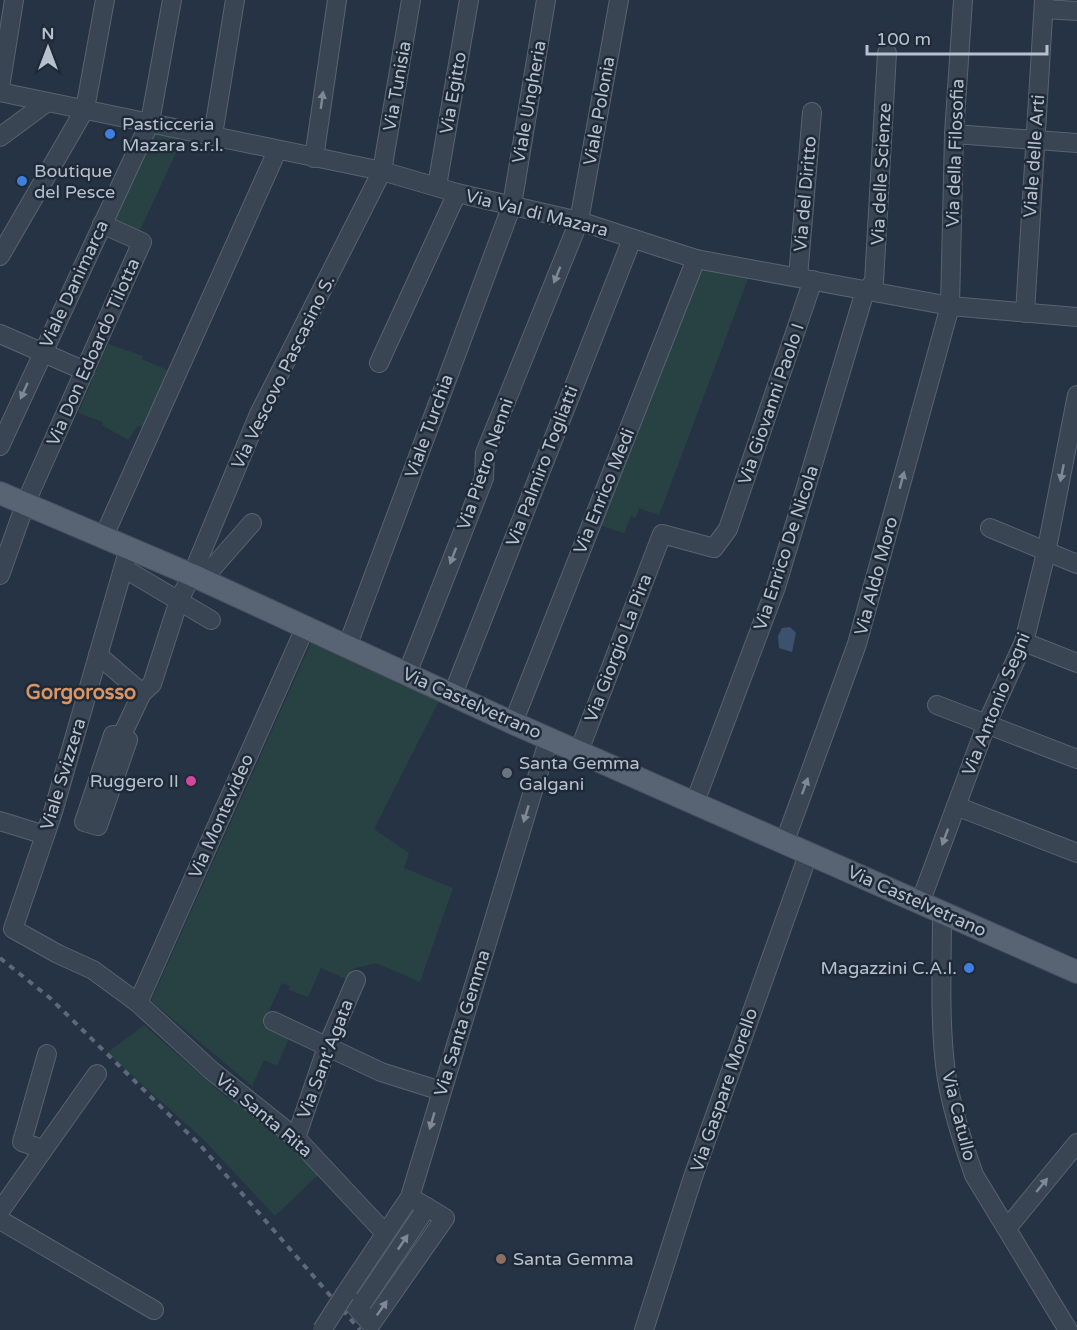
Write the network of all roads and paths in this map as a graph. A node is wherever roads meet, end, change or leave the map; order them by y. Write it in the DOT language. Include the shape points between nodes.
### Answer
graph roads {
  1 [pos="105,0"];
  2 [pos="172,0"];
  3 [pos="235,0"];
  4 [pos="411,0"];
  5 [pos="469,0"];
  6 [pos="546,0"];
  7 [pos="620,0"];
  8 [pos="963,0"];
  9 [pos="332,1"];
  10 [pos="1044,4"];
  11 [pos="8,8"];
  12 [pos="1077,11"];
  13 [pos="887,53"];
  14 [pos="0,90"];
  15 [pos="46,103"];
  16 [pos="85,109"];
  17 [pos="812,112"];
  18 [pos="150,123"];
  19 [pos="954,134"];
  20 [pos="213,135"];
  21 [pos="0,137"];
  22 [pos="1035,140"];
  23 [pos="1077,143"];
  24 [pos="277,151"];
  25 [pos="314,158"];
  26 [pos="382,171"];
  27 [pos="437,186"];
  28 [pos="457,193"];
  29 [pos="512,205"];
  30 [pos="579,221"];
  31 [pos="102,224"];
  32 [pos="632,239"];
  33 [pos="0,256"];
  34 [pos="696,260"];
  35 [pos="806,278"];
  36 [pos="866,291"];
  37 [pos="950,306"];
  38 [pos="1024,313"];
  39 [pos="1077,317"];
  40 [pos="0,334"];
  41 [pos="41,353"];
  42 [pos="379,363"];
  43 [pos="86,370"];
  44 [pos="1077,395"];
  45 [pos="0,446"];
  46 [pos="0,492"];
  47 [pos="26,502"];
  48 [pos="252,523"];
  49 [pos="990,528"];
  50 [pos="104,536"];
  51 [pos="657,544"];
  52 [pos="1046,553"];
  53 [pos="127,558"];
  54 [pos="1077,564"];
  55 [pos="0,575"];
  56 [pos="197,578"];
  57 [pos="178,600"];
  58 [pos="212,620"];
  59 [pos="305,628"];
  60 [pos="1024,642"];
  61 [pos="347,647"];
  62 [pos="98,655"];
  63 [pos="1077,663"];
  64 [pos="407,674"];
  65 [pos="142,693"];
  66 [pos="453,694"];
  67 [pos="937,705"];
  68 [pos="513,723"];
  69 [pos="987,723"];
  70 [pos="549,738"];
  71 [pos="579,751"];
  72 [pos="1077,759"];
  73 [pos="695,802"];
  74 [pos="956,806"];
  75 [pos="53,812"];
  76 [pos="0,821"];
  77 [pos="45,835"];
  78 [pos="784,841"];
  79 [pos="809,852"];
  80 [pos="1077,853"];
  81 [pos="920,903"];
  82 [pos="942,912"];
  83 [pos="13,929"];
  84 [pos="1077,972"];
  85 [pos="356,980"];
  86 [pos="138,1003"];
  87 [pos="273,1021"];
  88 [pos="327,1047"];
  89 [pos="47,1054"];
  90 [pos="97,1074"];
  91 [pos="441,1091"];
  92 [pos="296,1138"];
  93 [pos="1077,1143"];
  94 [pos="42,1149"];
  95 [pos="410,1197"];
  96 [pos="0,1210"];
  97 [pos="0,1220"];
  98 [pos="1008,1227"];
  99 [pos="384,1232"];
  100 [pos="345,1294"];
  101 [pos="154,1310"];
  102 [pos="322,1330"];
  103 [pos="644,1330"];
  104 [pos="1068,1330"];
  1 -- 16 [label="street"];
  2 -- 18 [label="street, Viale Danimarca"];
  3 -- 20 [label="street"];
  4 -- 26 [label="street, Via Tunisia"];
  5 -- 27 [label="street, Via Egitto"];
  6 -- 29 [label="street, Viale Ungheria"];
  7 -- 30 [label="street, Viale Polonia"];
  8 -- 19 [label="street, Via della Filosofia"];
  25 -- 9 [label="street, one-way"];
  10 -- 12 [label="street"];
  10 -- 22 [label="street, Viale delle Arti"];
  11 -- 14 [label="street"];
  13 -- 36 [label="street, Via delle Scienze" via="877,261 874,282"];
  14 -- 15 [label="street, Via Val di Mazara"];
  15 -- 16 [label="street, Via Val di Mazara"];
  15 -- 21 [label="street"];
  16 -- 18 [label="street, Via Val di Mazara"];
  16 -- 33 [label="street"];
  17 -- 35 [label="street, Via del Diritto"];
  18 -- 20 [label="street, Via Val di Mazara"];
  18 -- 31 [label="street, Viale Danimarca"];
  19 -- 22 [label="street"];
  19 -- 37 [label="street, Via della Filosofia"];
  20 -- 24 [label="street, Via Val di Mazara"];
  22 -- 23 [label="street"];
  22 -- 38 [label="street, Viale delle Arti"];
  24 -- 25 [label="street, Via Val di Mazara"];
  24 -- 50 [label="street"];
  25 -- 26 [label="street, Via Val di Mazara"];
  26 -- 27 [label="street, Via Val di Mazara"];
  26 -- 56 [label="street, Via Vescovo Pascasino S." via="259,414"];
  27 -- 28 [label="street, Via Val di Mazara"];
  28 -- 29 [label="street, Via Val di Mazara"];
  28 -- 42 [label="street"];
  29 -- 30 [label="street, Via Val di Mazara"];
  29 -- 61 [label="street, Viale Turchia"];
  30 -- 32 [label="street, Via Val di Mazara"];
  30 -- 64 [label="street, Via Pietro Nenni, one-way" via="485,453 484,478"];
  31 -- 41 [label="street, Viale Danimarca"];
  31 -- 43 [label="street, Via Don Edoardo Tilotta" via="142,242"];
  32 -- 34 [label="street, Via Val di Mazara"];
  32 -- 66 [label="street, Via Palmiro Togliatti"];
  34 -- 35 [label="street, Via Val di Mazara"];
  34 -- 68 [label="street, Via Enrico Medi"];
  35 -- 36 [label="street, Via Val di Mazara"];
  35 -- 51 [label="street, Via Giovanni Paolo I" via="728,529 714,548 662,534"];
  36 -- 37 [label="street, Via Val di Mazara"];
  36 -- 73 [label="street, Via Enrico De Nicola" via="776,587"];
  37 -- 38 [label="street, Via Val di Mazara"];
  78 -- 37 [label="street, Via Aldo Moro, one-way" via="857,644"];
  38 -- 39 [label="street, Via Val di Mazara"];
  40 -- 41 [label="street"];
  41 -- 43 [label="street"];
  41 -- 45 [label="street, Viale Danimarca, one-way"];
  43 -- 47 [label="street, Via Don Edoardo Tilotta"];
  44 -- 52 [label="street, Via Antonio Segni, one-way"];
  46 -- 47 [label="main road, Via Castelvetrano"];
  47 -- 50 [label="main road, Via Castelvetrano"];
  47 -- 55 [label="street, Via Don Edoardo Tilotta"];
  48 -- 56 [label="street"];
  49 -- 52 [label="street"];
  50 -- 53 [label="main road, Via Castelvetrano"];
  51 -- 71 [label="street, Via Giorgio La Pira"];
  52 -- 54 [label="street"];
  52 -- 60 [label="street, Via Antonio Segni"];
  53 -- 56 [label="main road, Via Castelvetrano"];
  53 -- 57 [label="street"];
  53 -- 62 [label="street, Viale Svizzera"];
  56 -- 57 [label="street"];
  56 -- 59 [label="main road, Via Castelvetrano"];
  57 -- 58 [label="street"];
  57 -- 65 [label="street" via="152,684"];
  59 -- 61 [label="main road, Via Castelvetrano"];
  59 -- 86 [label="street, Via Montevideo"];
  60 -- 63 [label="street"];
  60 -- 69 [label="street, Via Antonio Segni"];
  61 -- 64 [label="main road, Via Castelvetrano"];
  62 -- 65 [label="street"];
  62 -- 75 [label="street, Viale Svizzera"];
  64 -- 66 [label="main road, Via Castelvetrano"];
  65 -- 75 [label="street" via="122,735 113,735 84,822"];
  66 -- 68 [label="main road, Via Castelvetrano"];
  67 -- 69 [label="street"];
  68 -- 70 [label="main road, Via Castelvetrano"];
  69 -- 72 [label="street"];
  69 -- 74 [label="street, Via Antonio Segni"];
  70 -- 71 [label="main road, Via Castelvetrano"];
  70 -- 91 [label="street, Via Santa Gemma, one-way"];
  71 -- 73 [label="main road, Via Castelvetrano"];
  73 -- 78 [label="main road, Via Castelvetrano"];
  74 -- 80 [label="street"];
  74 -- 81 [label="street, Via Antonio Segni, one-way"];
  75 -- 77 [label="street, Viale Svizzera"];
  76 -- 77 [label="street"];
  77 -- 83 [label="street, Viale Svizzera"];
  78 -- 79 [label="main road, Via Castelvetrano"];
  79 -- 81 [label="main road, Via Castelvetrano"];
  79 -- 103 [label="street, Via Gaspare Morello" via="693,1178"];
  81 -- 82 [label="main road, Via Castelvetrano"];
  82 -- 84 [label="main road, Via Castelvetrano"];
  82 -- 98 [label="street, Via Catullo" via="941,1018 946,1074 974,1175"];
  83 -- 86 [label="street, Via Santa Rita" via="93,970"];
  85 -- 88 [label="street, Via Sant'Agata"];
  86 -- 92 [label="street, Via Santa Rita" via="212,1071"];
  87 -- 88 [label="street"];
  88 -- 91 [label="street" via="381,1072"];
  88 -- 92 [label="street, Via Sant'Agata"];
  89 -- 94 [label="street" via="22,1142"];
  90 -- 94 [label="street"];
  91 -- 95 [label="street, Via Santa Gemma, one-way"];
  92 -- 99 [label="street, Via Santa Rita"];
  98 -- 93 [label="street, one-way"];
  94 -- 96 [label="street"];
  95 -- 99 [label="street, Via Santa Gemma"];
  100 -- 95 [label="street, one-way" via="359,1308 427,1207"];
  97 -- 101 [label="street"];
  98 -- 104 [label="street, Via Catullo"];
  99 -- 100 [label="street, Via Santa Gemma"];
  100 -- 102 [label="street, Via Santa Gemma, bridge"];
}
